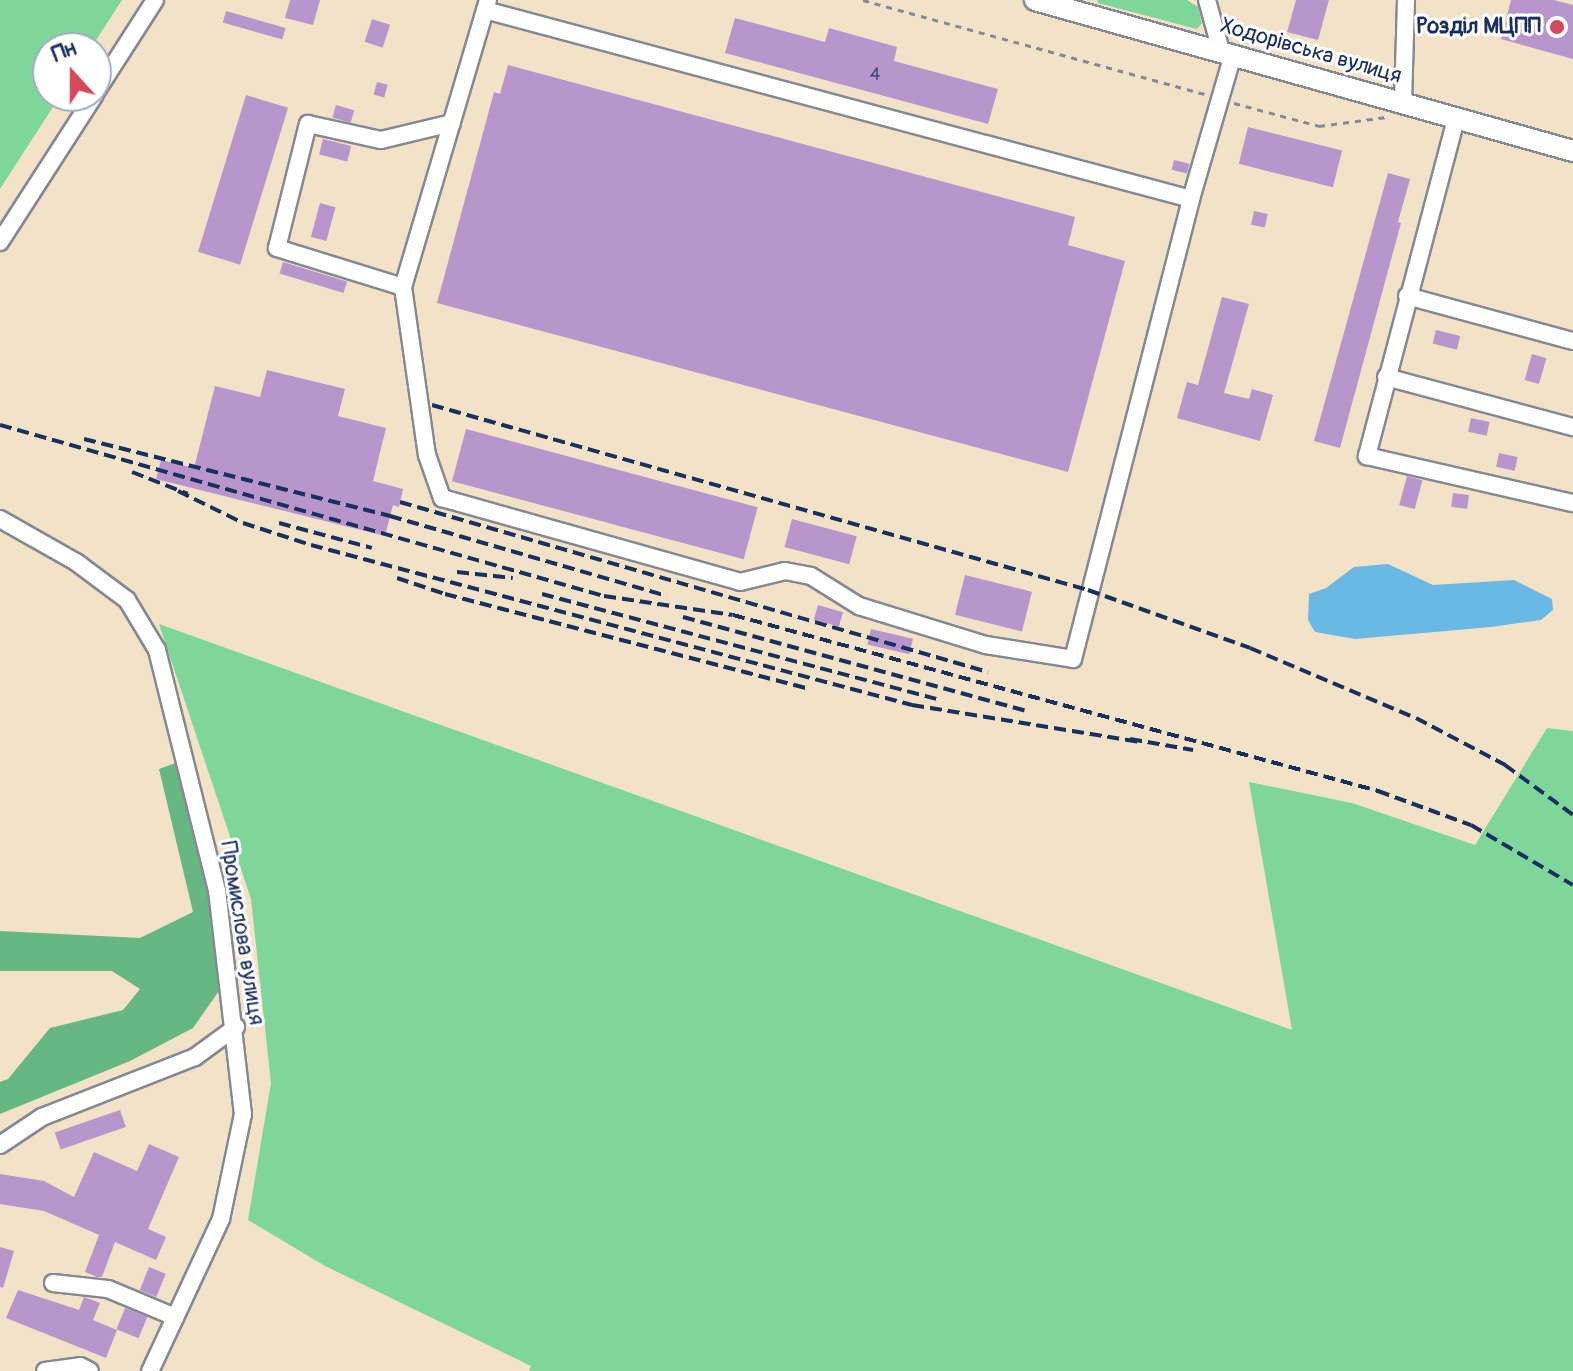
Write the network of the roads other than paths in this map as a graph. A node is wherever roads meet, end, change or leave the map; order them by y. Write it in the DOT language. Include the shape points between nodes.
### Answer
graph roads {
  1 [pos="155,0"];
  2 [pos="1035,0"];
  3 [pos="1207,0"];
  4 [pos="1406,0"];
  5 [pos="487,5"];
  6 [pos="1081,6"];
  7 [pos="1227,52"];
  8 [pos="112,67"];
  9 [pos="1395,110"];
  10 [pos="83,112"];
  11 [pos="1456,119"];
  12 [pos="452,123"];
  13 [pos="1573,151"];
  14 [pos="1191,199"];
  15 [pos="0,242"];
  16 [pos="403,287"];
  17 [pos="1407,296"];
  18 [pos="1573,341"];
  19 [pos="1386,377"];
  20 [pos="1573,427"];
  21 [pos="1573,503"];
  22 [pos="0,519"];
  23 [pos="236,1027"];
  24 [pos="0,1145"];
  25 [pos="53,1283"];
  26 [pos="175,1317"];
  27 [pos="45,1371"];
  28 [pos="90,1371"];
  29 [pos="150,1371"];
  1 -- 8 [label="street"];
  2 -- 6 [label="main road, Ходорівська вулиця"];
  3 -- 7 [label="street"];
  4 -- 9 [label="street"];
  5 -- 12 [label="street"];
  5 -- 14 [label="street"];
  6 -- 7 [label="main road, Ходорівська вулиця"];
  7 -- 9 [label="main road, Ходорівська вулиця"];
  7 -- 14 [label="street" via="1220,99"];
  9 -- 11 [label="main road, Ходорівська вулиця"];
  10 -- 15 [label="street"];
  11 -- 13 [label="main road, Ходорівська вулиця"];
  11 -- 17 [label="street"];
  12 -- 16 [label="street"];
  12 -- 16 [label="street" via="381,140 308,124 277,248"];
  14 -- 16 [label="street" via="1073,659 986,645 859,606 811,576 785,571 740,582 442,498 427,455"];
  17 -- 18 [label="street"];
  17 -- 19 [label="street"];
  19 -- 20 [label="street"];
  19 -- 21 [label="street" via="1367,456"];
  22 -- 23 [label="street, Промислова вулиця" via="76,562 127,600 157,650 217,890"];
  23 -- 24 [label="street" via="195,1057 42,1117"];
  23 -- 26 [label="street, Промислова вулиця" via="243,1114 221,1219"];
  25 -- 26 [label="street" via="108,1289"];
  26 -- 29 [label="street, Промислова вулиця"];
  27 -- 28 [label="street" via="80,1366"];
}
